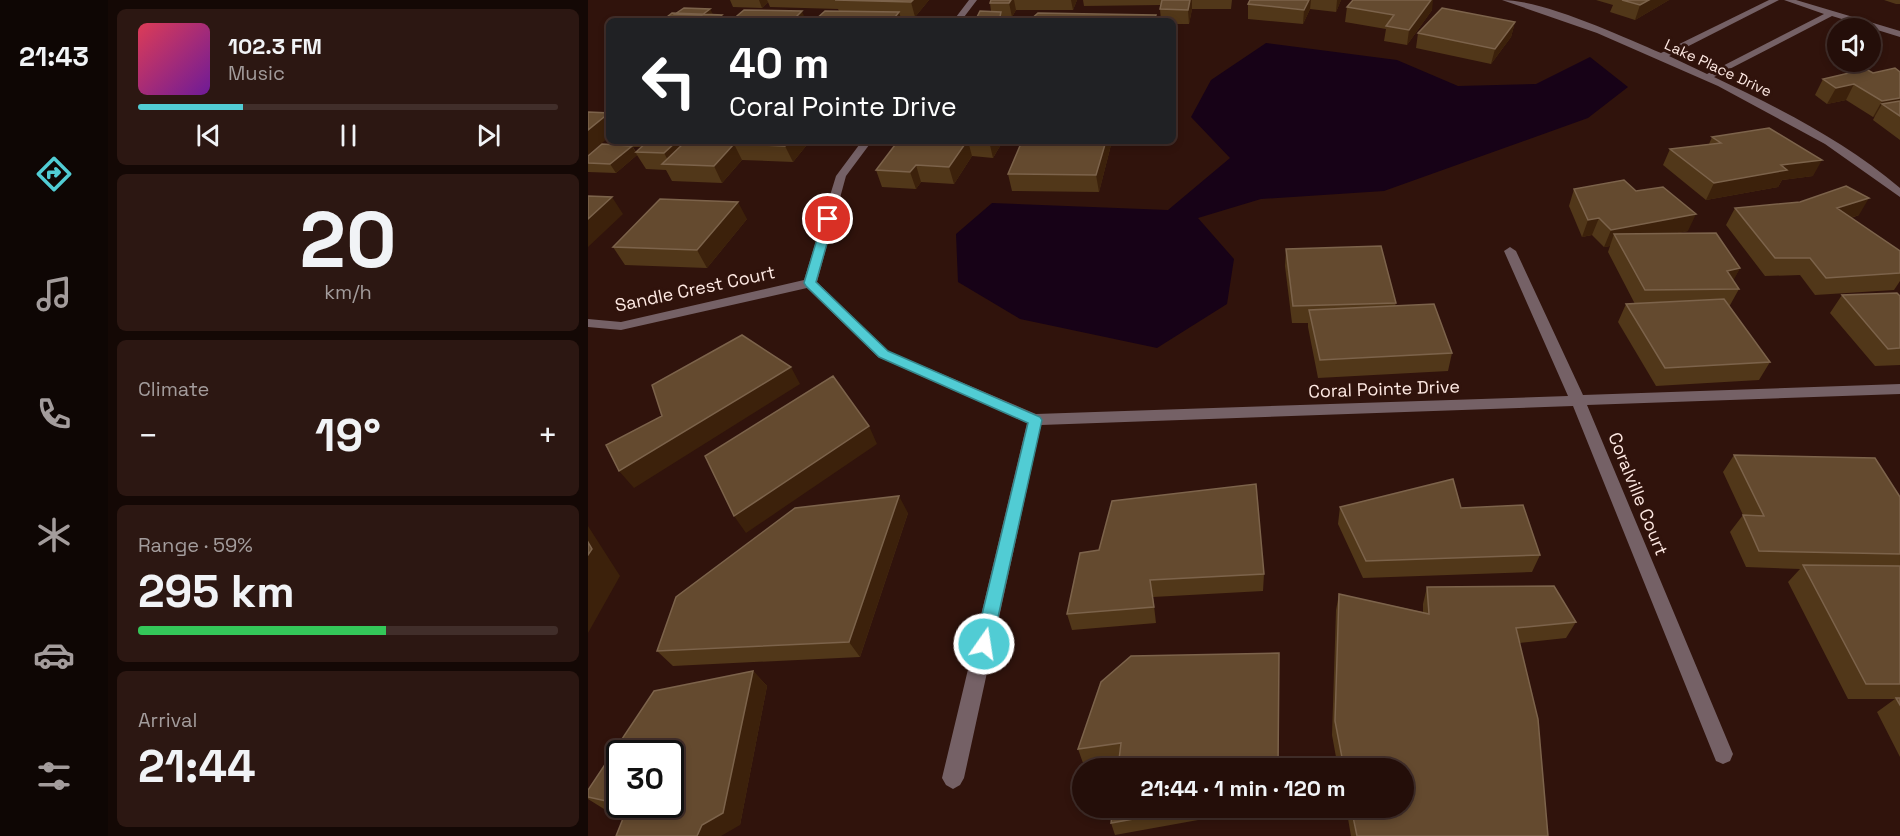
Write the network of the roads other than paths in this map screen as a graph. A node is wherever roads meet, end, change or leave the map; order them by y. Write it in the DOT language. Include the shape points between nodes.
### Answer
graph roads {
  1 [pos="973,0"];
  2 [pos="1506,0"];
  3 [pos="1775,0"];
  4 [pos="1788,0"];
  5 [pos="1830,14"];
  6 [pos="959,18"];
  7 [pos="1900,34"];
  8 [pos="1660,57"];
  9 [pos="1707,77"];
  10 [pos="865,144"];
  11 [pos="1900,194"];
  12 [pos="1510,251"];
  13 [pos="810,283"];
  14 [pos="588,323"];
  15 [pos="1900,389"];
  16 [pos="1579,403"];
  17 [pos="1035,420"];
  18 [pos="1723,754"];
  19 [pos="953,778"];
  1 -- 6 [label="street"];
  2 -- 8 [label="street, Lake Place Drive" via="1563,16"];
  3 -- 8 [label="street"];
  4 -- 5 [label="street"];
  5 -- 7 [label="street"];
  5 -- 9 [label="street"];
  8 -- 9 [label="street, Lake Place Drive"];
  9 -- 11 [label="street, Lake Place Drive" via="1831,142"];
  10 -- 13 [label="street" via="841,176"];
  12 -- 16 [label="street, Coralville Court"];
  13 -- 14 [label="street, Sandle Crest Court" via="621,326"];
  13 -- 17 [label="street, Coral Pointe Drive" via="884,354"];
  15 -- 16 [label="street, Coral Pointe Drive"];
  16 -- 17 [label="street, Coral Pointe Drive"];
  16 -- 18 [label="street, Coralville Court"];
  17 -- 19 [label="street"];
}
